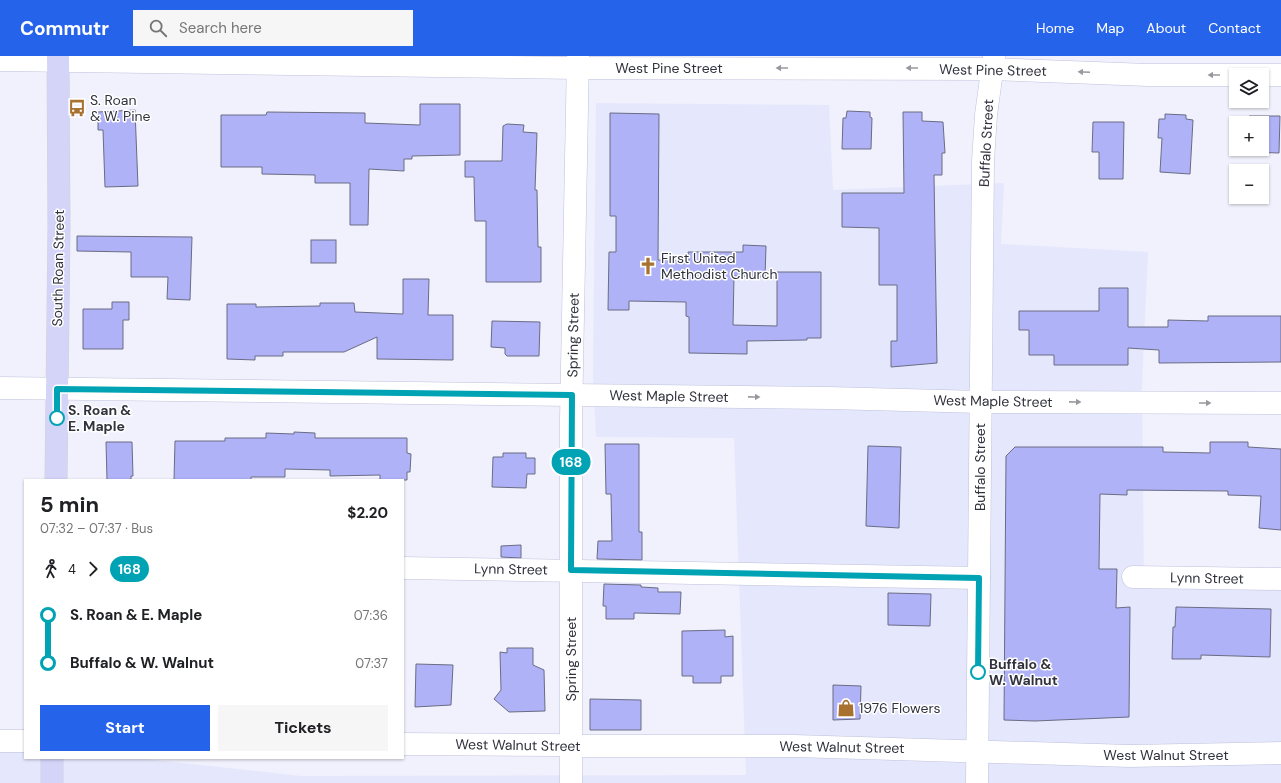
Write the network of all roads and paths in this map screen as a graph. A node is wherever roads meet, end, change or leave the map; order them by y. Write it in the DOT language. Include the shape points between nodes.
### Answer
graph roads {
  1 [pos="57,58"];
  2 [pos="0,60"];
  3 [pos="578,62"];
  4 [pos="992,62"];
  5 [pos="1281,75"];
  6 [pos="0,388"];
  7 [pos="57,389"];
  8 [pos="572,395"];
  9 [pos="980,402"];
  10 [pos="1281,403"];
  11 [pos="56,479"];
  12 [pos="404,568"];
  13 [pos="571,570"];
  14 [pos="1133,577"];
  15 [pos="979,578"];
  16 [pos="1281,579"];
  17 [pos="0,741"];
  18 [pos="24,742"];
  19 [pos="404,744"];
  20 [pos="571,746"];
  21 [pos="977,751"];
  22 [pos="1281,753"];
  23 [pos="52,759"];
  24 [pos="52,783"];
  25 [pos="571,783"];
  26 [pos="977,783"];
  1 -- 2 [label="street, West Pine Street"];
  1 -- 3 [label="street, West Pine Street"];
  1 -- 7 [label="main road, South Roan Street"];
  4 -- 3 [label="street, West Pine Street, one-way"];
  3 -- 8 [label="street, Spring Street"];
  5 -- 4 [label="street, West Pine Street, one-way" via="1148,75"];
  4 -- 9 [label="street, Buffalo Street" via="984,161"];
  6 -- 7 [label="street, West Maple Street"];
  7 -- 8 [label="street, West Maple Street"];
  7 -- 11 [label="main road, South Roan Street"];
  8 -- 9 [label="street, West Maple Street, one-way"];
  8 -- 13 [label="street, Spring Street"];
  9 -- 10 [label="street, West Maple Street, one-way"];
  9 -- 15 [label="street, Buffalo Street"];
  12 -- 13 [label="street, Lynn Street"];
  13 -- 15 [label="street, Lynn Street"];
  13 -- 20 [label="street, Spring Street"];
  14 -- 16 [label="street, Lynn Street"];
  15 -- 21 [label="street, Buffalo Street"];
  17 -- 18 [label="street"];
  19 -- 20 [label="street, West Walnut Street"];
  20 -- 21 [label="street, West Walnut Street" via="794,746"];
  20 -- 25 [label="street, Spring Street"];
  21 -- 22 [label="street, West Walnut Street" via="1130,756"];
  21 -- 26 [label="street, Buffalo Street"];
  23 -- 24 [label="main road"];
}
